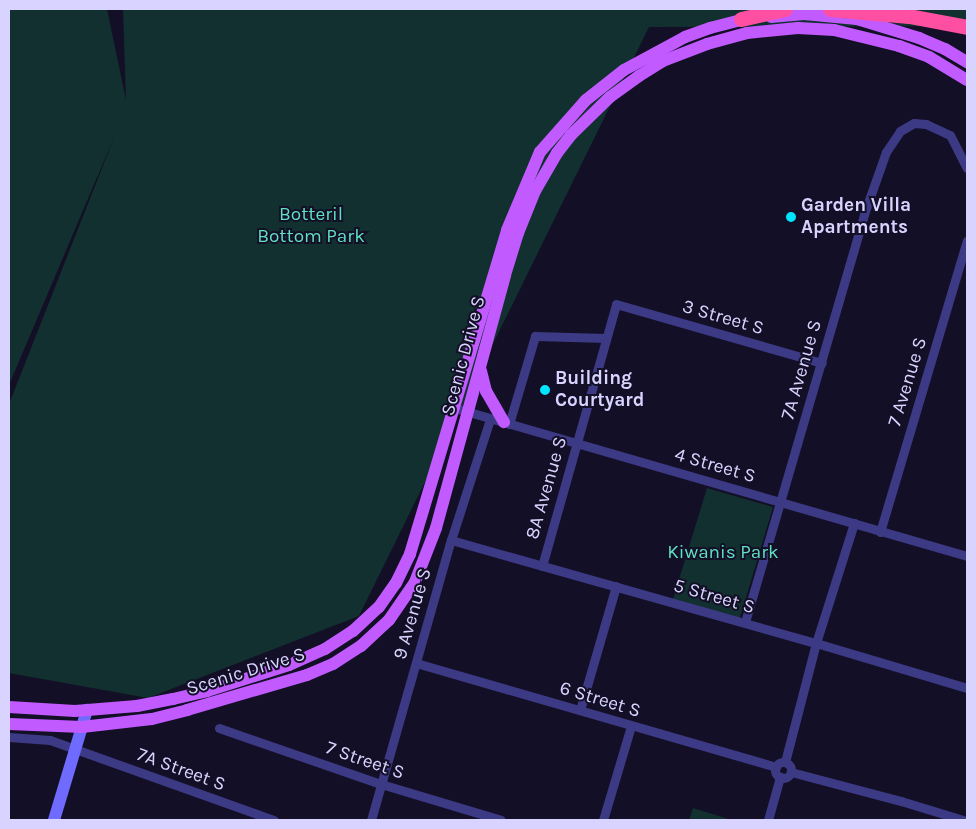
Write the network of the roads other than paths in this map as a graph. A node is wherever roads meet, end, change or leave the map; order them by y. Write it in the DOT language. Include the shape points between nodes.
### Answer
graph roads {
  1 [pos="785,9"];
  2 [pos="830,9"];
  3 [pos="741,19"];
  4 [pos="967,27"];
  5 [pos="967,62"];
  6 [pos="967,80"];
  7 [pos="967,168"];
  8 [pos="967,241"];
  9 [pos="616,304"];
  10 [pos="606,338"];
  11 [pos="822,363"];
  12 [pos="480,369"];
  13 [pos="454,408"];
  14 [pos="468,413"];
  15 [pos="490,419"];
  16 [pos="507,423"];
  17 [pos="576,444"];
  18 [pos="781,502"];
  19 [pos="854,524"];
  20 [pos="880,532"];
  21 [pos="451,540"];
  22 [pos="967,556"];
  23 [pos="542,566"];
  24 [pos="616,586"];
  25 [pos="745,622"];
  26 [pos="816,643"];
  27 [pos="416,663"];
  28 [pos="967,688"];
  29 [pos="9,707"];
  30 [pos="86,710"];
  31 [pos="580,710"];
  32 [pos="9,724"];
  33 [pos="631,726"];
  34 [pos="82,728"];
  35 [pos="219,728"];
  36 [pos="9,737"];
  37 [pos="76,749"];
  38 [pos="785,762"];
  39 [pos="776,767"];
  40 [pos="791,772"];
  41 [pos="780,777"];
  42 [pos="381,784"];
  43 [pos="54,820"];
  44 [pos="274,820"];
  45 [pos="370,820"];
  46 [pos="501,820"];
  47 [pos="603,820"];
  48 [pos="768,820"];
  49 [pos="963,820"];
  1 -- 3 [label="highway"];
  2 -- 4 [label="highway" via="909,16"];
  3 -- 5 [label="main road, Scenic Drive S" via="804,14 857,19 919,38"];
  3 -- 13 [label="main road, Scenic Drive S" via="685,37 618,75 586,100 540,152 507,230"];
  6 -- 12 [label="main road, Scenic Drive S" via="929,57 834,30 798,28 747,33 663,61 604,103 571,135 545,171 518,233"];
  7 -- 11 [label="street, 7A Avenue S" via="956,143 947,132 919,122 900,131 892,141 864,214"];
  8 -- 20 [label="street, 7 Avenue S"];
  9 -- 10 [label="street, 8A Avenue S"];
  9 -- 11 [label="street, 3 Street S"];
  10 -- 16 [label="street" via="535,336"];
  10 -- 17 [label="street, 8A Avenue S"];
  11 -- 18 [label="street, 7A Avenue S"];
  12 -- 14 [label="main road, Scenic Drive S"];
  12 -- 16 [label="main road" via="486,391"];
  13 -- 14 [label="street, 4 Street S"];
  13 -- 30 [label="main road, Scenic Drive S" via="410,554 396,584 379,607 353,631 325,649 289,664 207,691 137,706"];
  14 -- 15 [label="street, 4 Street S"];
  14 -- 34 [label="main road, Scenic Drive S" via="436,528 415,582 389,620 361,646 333,664 306,675 206,705 152,718"];
  15 -- 16 [label="street, 4 Street S"];
  15 -- 21 [label="street, 9 Avenue S"];
  16 -- 17 [label="street, 4 Street S"];
  17 -- 18 [label="street, 4 Street S"];
  17 -- 23 [label="street, 8A Avenue S"];
  18 -- 19 [label="street, 4 Street S"];
  18 -- 25 [label="street, 7A Avenue S"];
  19 -- 20 [label="street, 4 Street S"];
  19 -- 26 [label="street"];
  20 -- 22 [label="street, 4 Street S"];
  21 -- 23 [label="street, 5 Street S"];
  21 -- 27 [label="street, 9 Avenue S"];
  23 -- 24 [label="street, 5 Street S"];
  24 -- 25 [label="street, 5 Street S"];
  24 -- 31 [label="street"];
  25 -- 26 [label="street, 5 Street S"];
  26 -- 28 [label="street, 5 Street S"];
  26 -- 38 [label="street"];
  27 -- 31 [label="street, 6 Street S"];
  27 -- 42 [label="street, 9 Avenue S"];
  29 -- 30 [label="main road, Scenic Drive S"];
  30 -- 34 [label="street"];
  31 -- 33 [label="street, 6 Street S"];
  32 -- 34 [label="main road, Scenic Drive S"];
  33 -- 39 [label="street, 6 Street S"];
  33 -- 47 [label="street"];
  34 -- 37 [label="street"];
  35 -- 42 [label="street, 7 Street S"];
  36 -- 37 [label="street" via="50,740"];
  37 -- 43 [label="street"];
  37 -- 44 [label="street, 7A Street S"];
  38 -- 39 [label="street"];
  38 -- 40 [label="street" via="791,767"];
  39 -- 41 [label="street"];
  40 -- 41 [label="street"];
  40 -- 49 [label="street"];
  41 -- 48 [label="street"];
  42 -- 45 [label="street, 9 Avenue S"];
  42 -- 46 [label="street, 7 Street S"];
}
